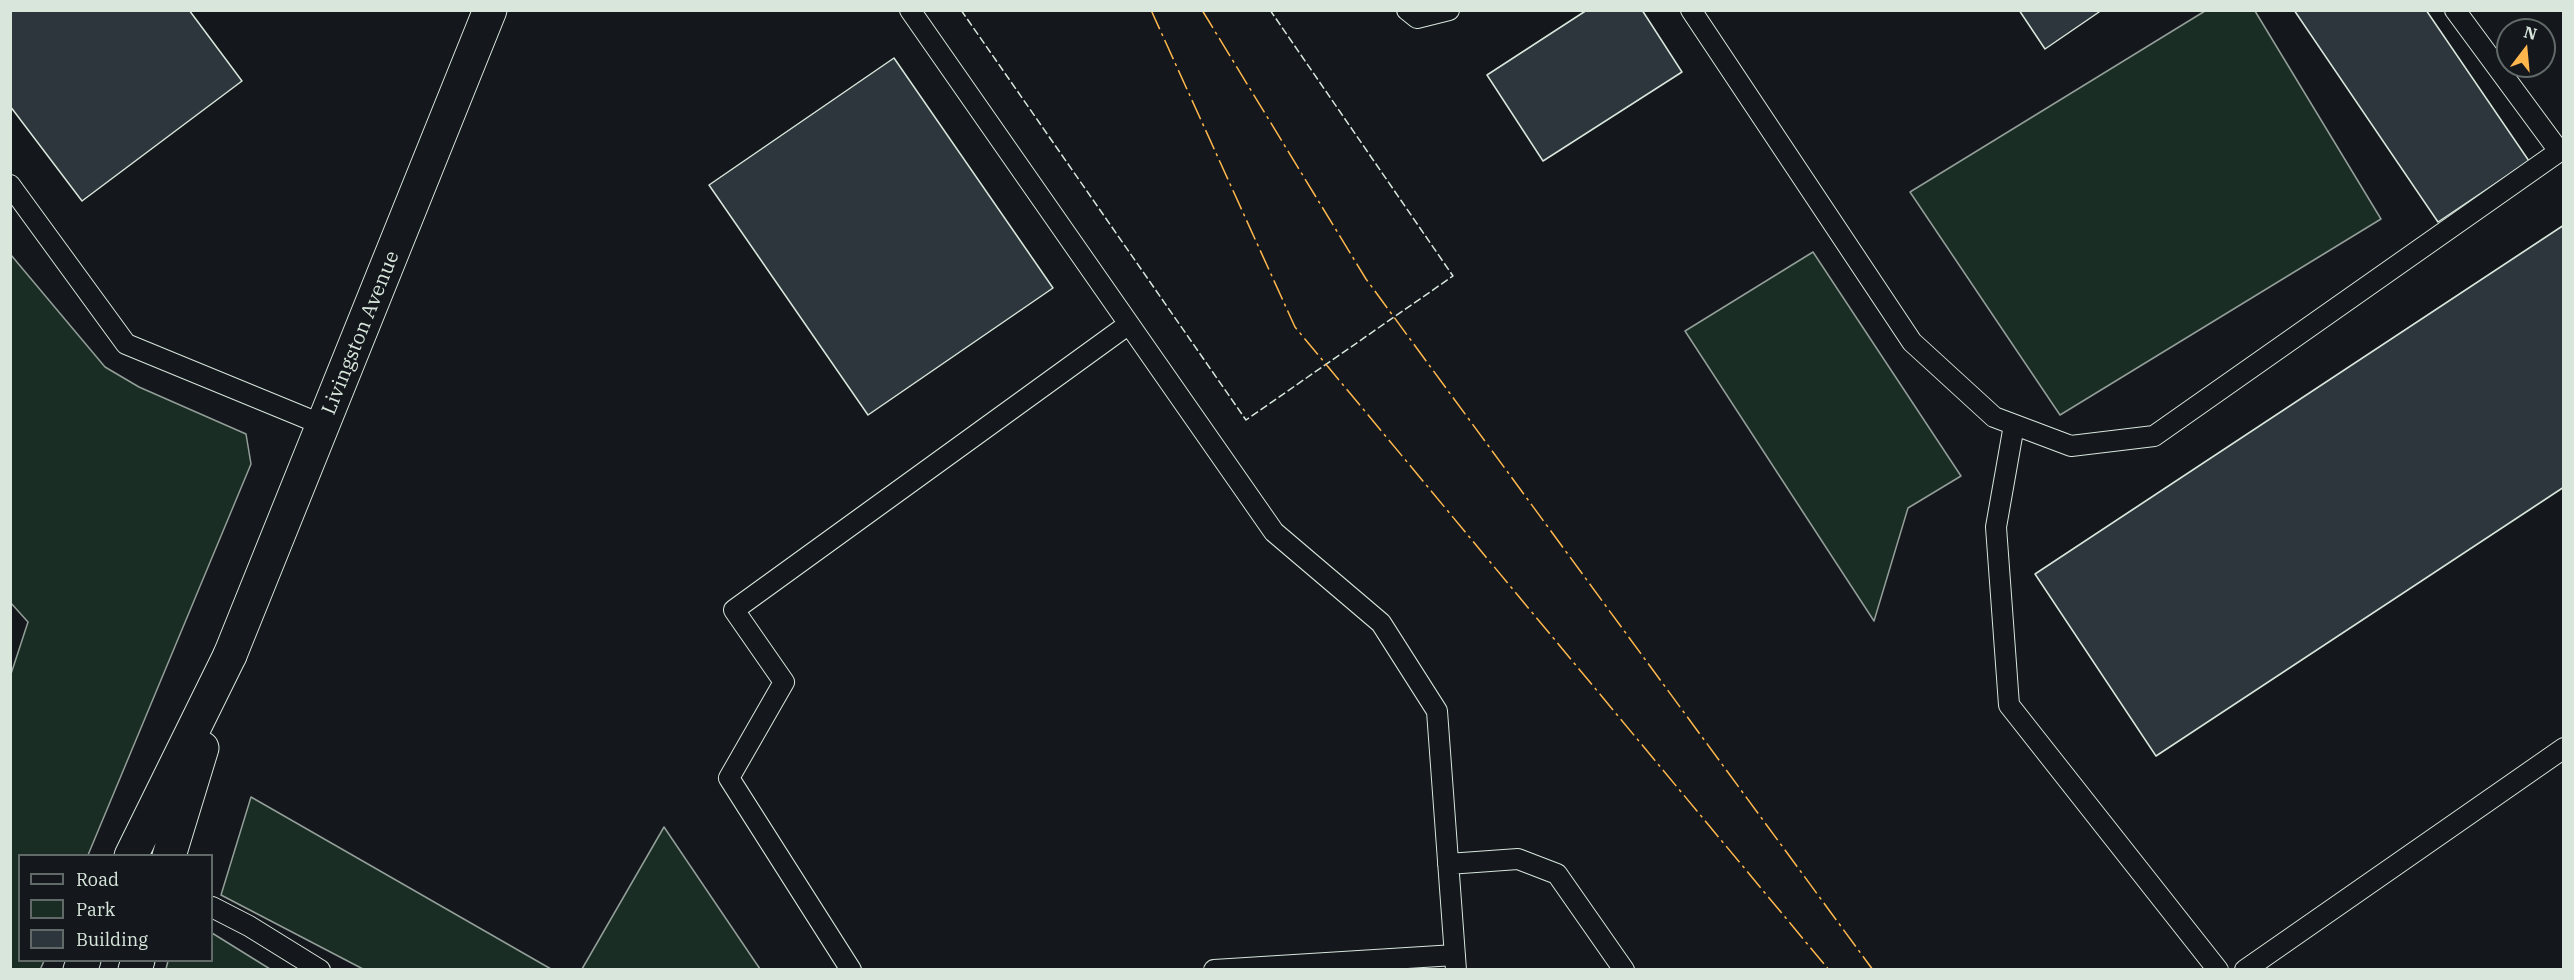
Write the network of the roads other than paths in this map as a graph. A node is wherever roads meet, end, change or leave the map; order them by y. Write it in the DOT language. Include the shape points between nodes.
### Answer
graph roads {
  1 [pos="490,10"];
  2 [pos="910,10"];
  3 [pos="1407,10"];
  4 [pos="1449,10"];
  5 [pos="1691,10"];
  6 [pos="2455,10"];
  7 [pos="2561,150"];
  8 [pos="10,185"];
  9 [pos="1129,324"];
  10 [pos="324,425"];
  11 [pos="2014,425"];
  12 [pos="231,655"];
  13 [pos="2564,748"];
  14 [pos="132,854"];
  15 [pos="169,854"];
  16 [pos="1448,864"];
  17 [pos="213,907"];
  18 [pos="1455,962"];
  19 [pos="1345,966"];
  20 [pos="320,969"];
  21 [pos="851,969"];
  22 [pos="1214,969"];
  23 [pos="1624,969"];
  24 [pos="2218,969"];
  25 [pos="2245,969"];
  1 -- 10 [label="main road, Livingston Avenue"];
  2 -- 9 [label="lane"];
  3 -- 4 [label="lane" via="1417,18"];
  5 -- 11 [label="lane" via="1912,342 1994,417"];
  6 -- 7 [label="lane"];
  7 -- 11 [label="lane" via="2154,436 2071,446"];
  8 -- 10 [label="lane" via="126,344"];
  9 -- 16 [label="lane" via="1274,532 1381,623 1437,711"];
  9 -- 21 [label="lane" via="734,610 784,682 729,778"];
  10 -- 12 [label="main road, Livingston Avenue"];
  11 -- 24 [label="lane" via="1996,527 2009,705"];
  12 -- 14 [label="main road"];
  12 -- 15 [label="main road"];
  13 -- 25 [label="lane"];
  16 -- 18 [label="lane"];
  16 -- 23 [label="lane" via="1518,859 1557,874"];
  17 -- 20 [label="lane"];
  18 -- 19 [label="lane"];
  19 -- 22 [label="lane"];
}
